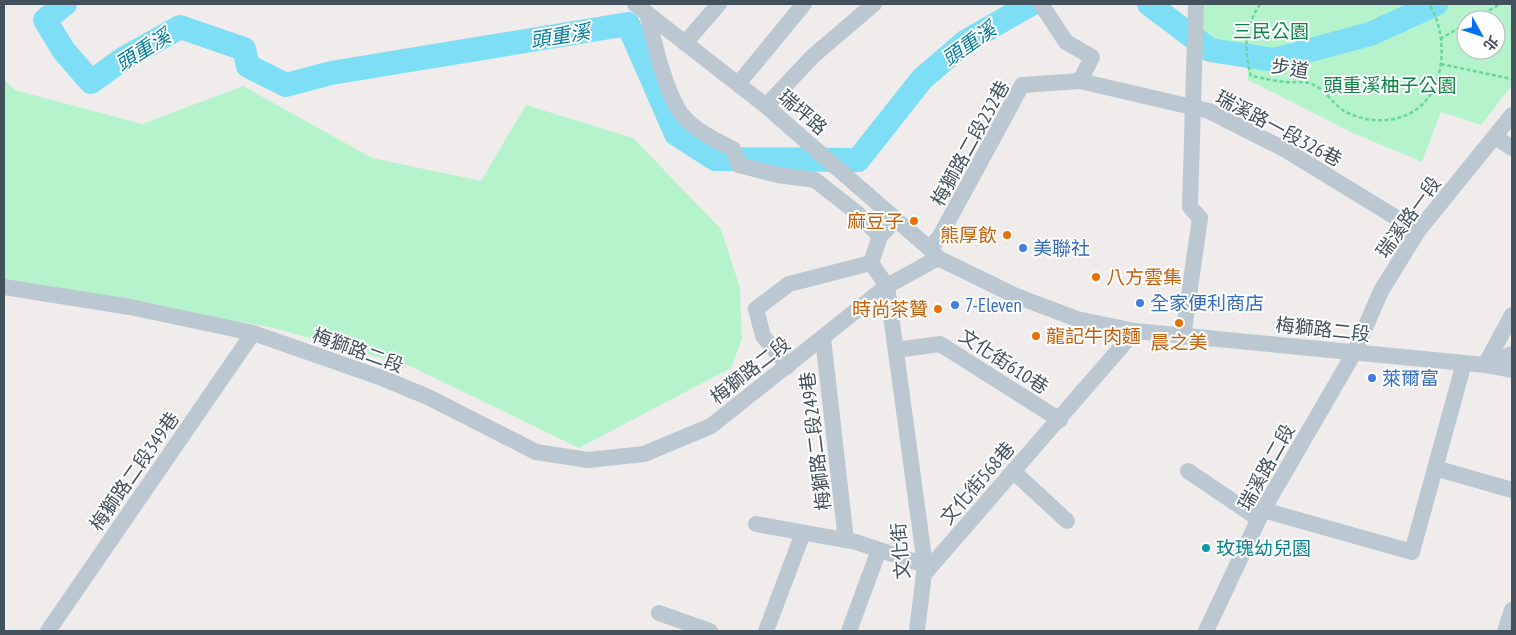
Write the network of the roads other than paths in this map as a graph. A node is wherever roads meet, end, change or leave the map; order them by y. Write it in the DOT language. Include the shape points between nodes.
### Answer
graph roads {
  1 [pos="719,4"];
  2 [pos="804,4"];
  3 [pos="874,4"];
  4 [pos="1196,4"];
  5 [pos="1042,6"];
  6 [pos="641,8"];
  7 [pos="685,43"];
  8 [pos="1080,81"];
  9 [pos="738,84"];
  10 [pos="766,106"];
  11 [pos="1194,107"];
  12 [pos="1512,115"];
  13 [pos="1495,137"];
  14 [pos="1512,148"];
  15 [pos="896,219"];
  16 [pos="1418,232"];
  17 [pos="880,236"];
  18 [pos="934,254"];
  19 [pos="871,263"];
  20 [pos="887,286"];
  21 [pos="4,288"];
  22 [pos="1512,315"];
  23 [pos="1135,331"];
  24 [pos="253,333"];
  25 [pos="1183,337"];
  26 [pos="822,338"];
  27 [pos="896,350"];
  28 [pos="1354,353"];
  29 [pos="1512,354"];
  30 [pos="1464,363"];
  31 [pos="1485,365"];
  32 [pos="788,366"];
  33 [pos="1512,370"];
  34 [pos="1060,420"];
  35 [pos="1434,468"];
  36 [pos="1188,471"];
  37 [pos="1014,472"];
  38 [pos="1512,490"];
  39 [pos="1261,515"];
  40 [pos="1068,521"];
  41 [pos="756,524"];
  42 [pos="803,533"];
  43 [pos="846,540"];
  44 [pos="879,550"];
  45 [pos="925,569"];
  46 [pos="1512,610"];
  47 [pos="659,613"];
  48 [pos="48,631"];
  49 [pos="710,631"];
  50 [pos="766,631"];
  51 [pos="849,631"];
  52 [pos="918,631"];
  53 [pos="1206,631"];
  54 [pos="1505,631"];
  1 -- 7 [label="street"];
  2 -- 9 [label="street"];
  3 -- 10 [label="street" via="813,56"];
  4 -- 11 [label="street"];
  5 -- 8 [label="street" via="1066,42 1092,57"];
  6 -- 7 [label="street, 瑞坪路"];
  6 -- 17 [label="street" via="680,112 736,157 778,175 814,180 857,213"];
  7 -- 9 [label="street, 瑞坪路"];
  8 -- 11 [label="street, 瑞溪路一段326巷"];
  8 -- 18 [label="street, 梅獅路二段232巷" via="1022,85 940,236"];
  9 -- 10 [label="street, 瑞坪路"];
  10 -- 15 [label="street, 瑞坪路"];
  11 -- 16 [label="street, 瑞溪路一段326巷" via="1209,111 1284,149"];
  11 -- 25 [label="street" via="1190,207 1200,218"];
  12 -- 13 [label="street, 瑞溪路一段"];
  13 -- 14 [label="street"];
  13 -- 16 [label="street, 瑞溪路一段"];
  15 -- 17 [label="street"];
  15 -- 18 [label="street, 瑞坪路"];
  16 -- 28 [label="street, 瑞溪路一段" via="1381,291"];
  17 -- 19 [label="street"];
  18 -- 20 [label="street, 梅獅路二段"];
  18 -- 23 [label="street, 梅獅路二段" via="1016,296 1077,319"];
  19 -- 20 [label="street"];
  19 -- 32 [label="street" via="789,284 756,309 763,336"];
  20 -- 26 [label="street, 梅獅路二段"];
  20 -- 27 [label="street, 文化街"];
  21 -- 24 [label="street, 梅獅路二段" via="130,307"];
  22 -- 31 [label="street"];
  23 -- 25 [label="street, 梅獅路二段"];
  23 -- 34 [label="street, 文化街568巷"];
  24 -- 32 [label="street, 梅獅路二段" via="428,397 536,452 588,460 644,454 710,426"];
  24 -- 48 [label="street, 梅獅路二段349巷"];
  25 -- 28 [label="street, 梅獅路二段"];
  26 -- 32 [label="street, 梅獅路二段"];
  26 -- 43 [label="street, 梅獅路二段249巷"];
  27 -- 34 [label="street, 文化街610巷" via="940,344"];
  27 -- 45 [label="street, 文化街"];
  28 -- 30 [label="street, 梅獅路二段"];
  28 -- 39 [label="street, 瑞溪路二段"];
  29 -- 31 [label="street"];
  30 -- 31 [label="street, 梅獅路二段"];
  30 -- 35 [label="street"];
  31 -- 33 [label="street, 梅獅路二段"];
  34 -- 37 [label="street, 文化街568巷"];
  35 -- 38 [label="street"];
  35 -- 39 [label="street" via="1412,552"];
  36 -- 39 [label="street"];
  37 -- 40 [label="street"];
  37 -- 45 [label="street, 文化街568巷"];
  39 -- 53 [label="street, 瑞溪路二段"];
  41 -- 42 [label="street"];
  42 -- 43 [label="street"];
  42 -- 50 [label="street"];
  43 -- 44 [label="street"];
  44 -- 45 [label="street"];
  44 -- 51 [label="street"];
  45 -- 52 [label="street, 文化街"];
  46 -- 54 [label="street"];
  47 -- 49 [label="street"];
}
